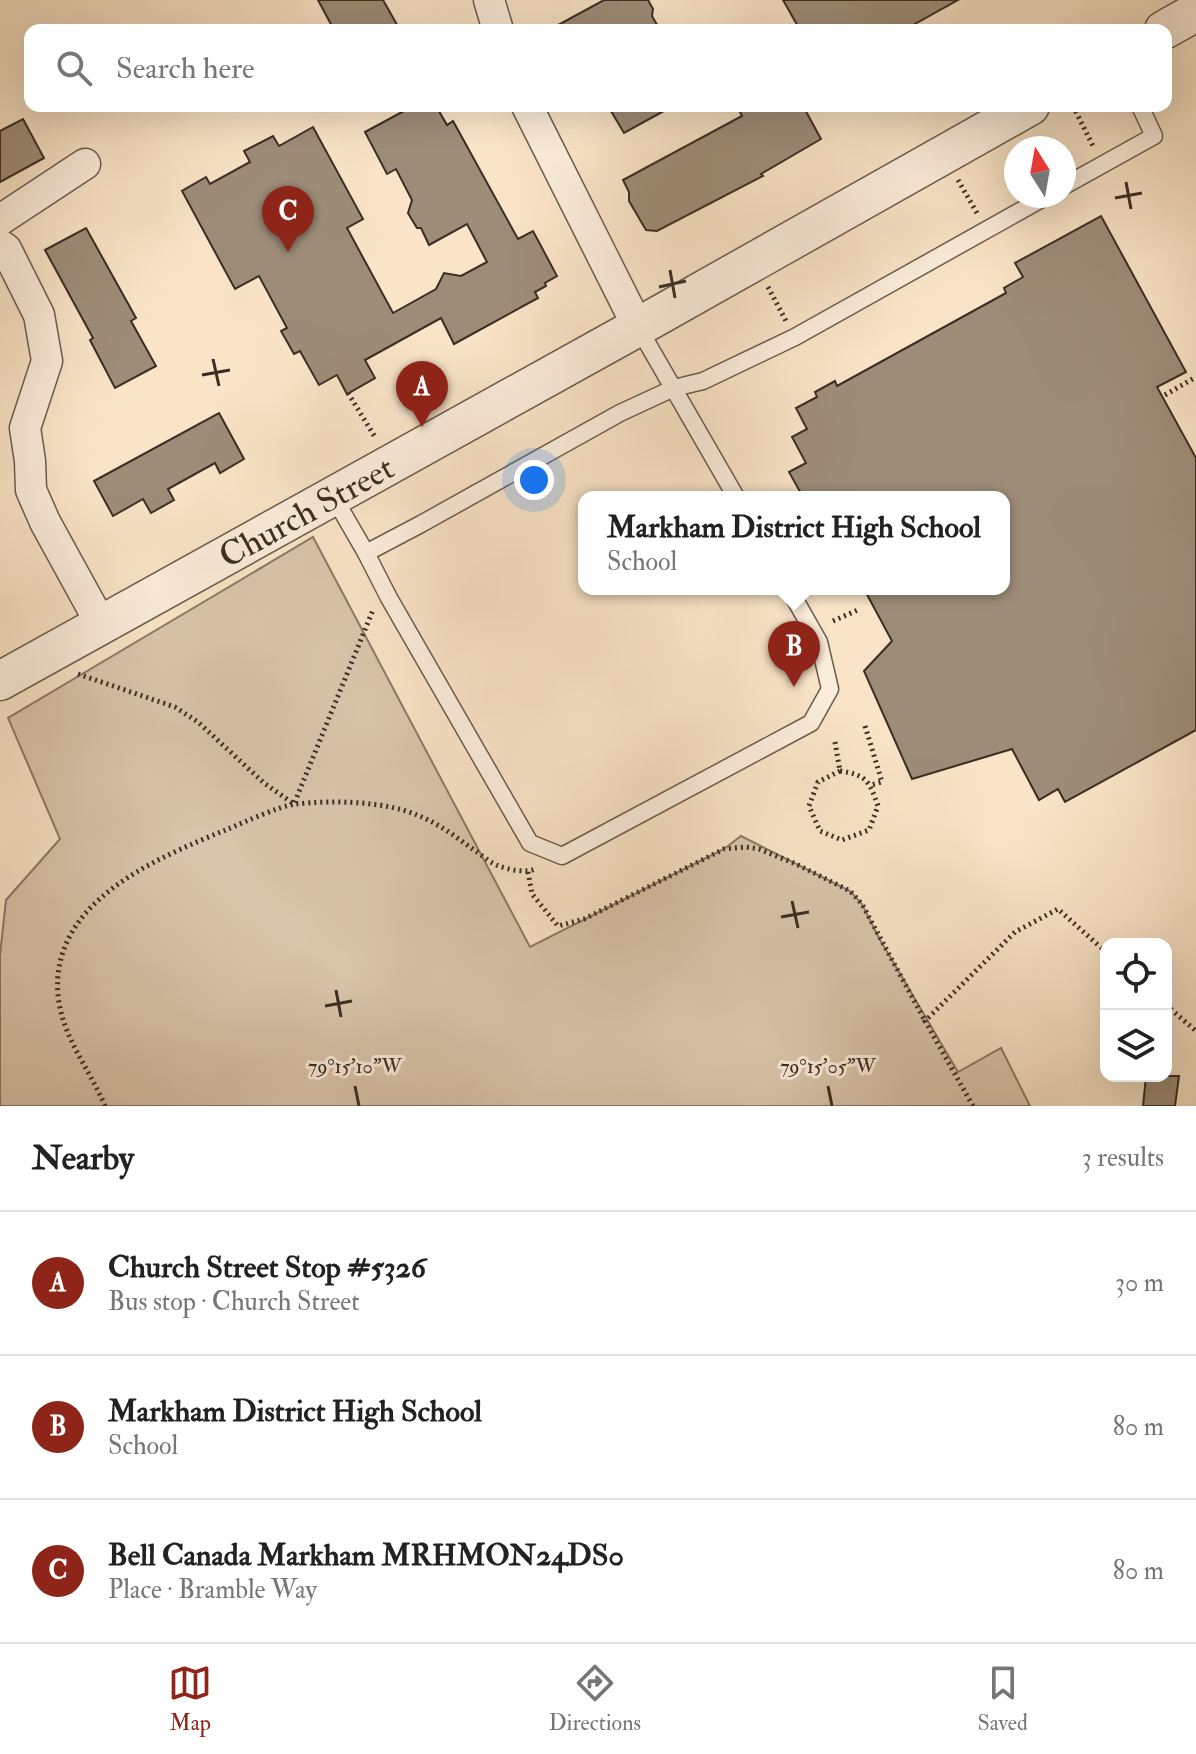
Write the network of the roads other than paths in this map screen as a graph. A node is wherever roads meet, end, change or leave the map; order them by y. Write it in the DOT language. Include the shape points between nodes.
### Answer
graph roads {
  1 [pos="489,0"];
  2 [pos="1196,12"];
  3 [pos="496,24"];
  4 [pos="1172,26"];
  5 [pos="530,112"];
  6 [pos="1019,112"];
  7 [pos="1143,112"];
  8 [pos="85,164"];
  9 [pos="1076,180"];
  10 [pos="1026,208"];
  11 [pos="0,220"];
  12 [pos="0,245"];
  13 [pos="638,327"];
  14 [pos="674,388"];
  15 [pos="733,491"];
  16 [pos="333,496"];
  17 [pos="366,553"];
  18 [pos="792,595"];
  19 [pos="101,624"];
  20 [pos="0,681"];
  1 -- 3 [label="street"];
  2 -- 4 [label="street"];
  5 -- 13 [label="street"];
  6 -- 13 [label="street, Church Street"];
  7 -- 9 [label="lane" via="1154,136"];
  8 -- 11 [label="street"];
  10 -- 14 [label="lane" via="795,337 703,381"];
  12 -- 19 [label="street" via="39,315 47,361 25,428 31,490"];
  13 -- 14 [label="lane"];
  13 -- 16 [label="street, Church Street"];
  14 -- 15 [label="lane"];
  14 -- 17 [label="lane"];
  16 -- 17 [label="lane"];
  16 -- 19 [label="street, Church Street"];
  17 -- 18 [label="lane" via="530,843 562,856 811,723 830,689 819,642"];
  19 -- 20 [label="street, Church Street"];
}
